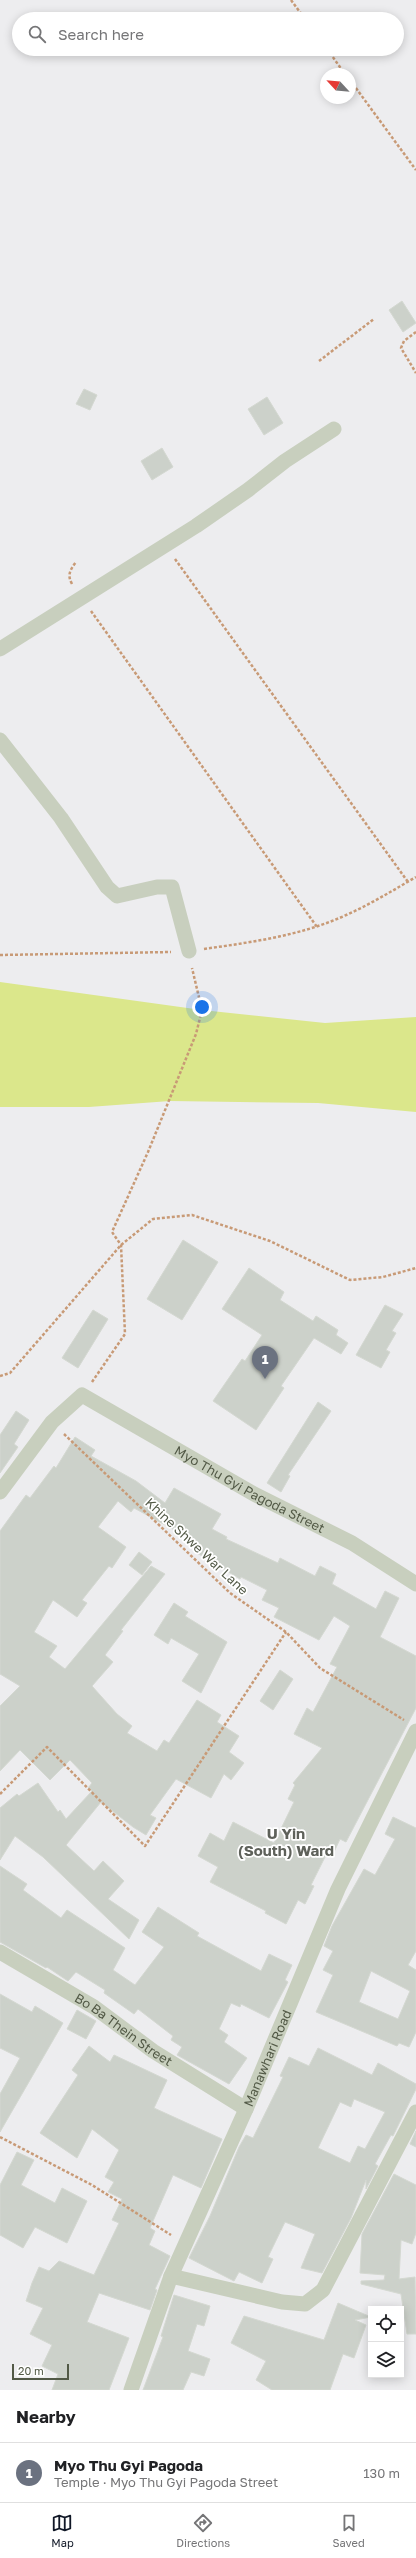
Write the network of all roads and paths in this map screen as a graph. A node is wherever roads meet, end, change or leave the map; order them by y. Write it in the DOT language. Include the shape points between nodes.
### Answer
graph roads {
  1 [pos="291,0"];
  2 [pos="300,12"];
  3 [pos="332,56"];
  4 [pos="341,68"];
  5 [pos="356,88"];
  6 [pos="416,170"];
  7 [pos="374,319"];
  8 [pos="416,332"];
  9 [pos="319,361"];
  10 [pos="416,373"];
  11 [pos="334,429"];
  12 [pos="164,544"];
  13 [pos="76,562"];
  14 [pos="82,599"];
  15 [pos="0,649"];
  16 [pos="0,740"];
  17 [pos="416,877"];
  18 [pos="408,882"];
  19 [pos="317,926"];
  20 [pos="189,952"];
  21 [pos="0,955"];
  22 [pos="121,1245"];
  23 [pos="416,1268"];
  24 [pos="0,1376"];
  25 [pos="82,1395"];
  26 [pos="52,1422"];
  27 [pos="0,1492"];
  28 [pos="416,1584"];
  29 [pos="286,1632"];
  30 [pos="413,1727"];
  31 [pos="0,1794"];
  32 [pos="0,1952"];
  33 [pos="246,2109"];
  34 [pos="416,2112"];
  35 [pos="0,2136"];
  36 [pos="185,2244"];
  37 [pos="171,2276"];
  38 [pos="131,2390"];
  1 -- 2 [label="path"];
  3 -- 4 [label="path"];
  5 -- 6 [label="path"];
  7 -- 9 [label="path"];
  8 -- 10 [label="path" via="404,341 401,348"];
  11 -- 12 [label="street" via="196,526"];
  12 -- 14 [label="street"];
  12 -- 18 [label="path"];
  13 -- 14 [label="path" via="70,570 69,578"];
  14 -- 15 [label="street"];
  14 -- 19 [label="path"];
  16 -- 20 [label="street" via="61,818 112,892 118,896 157,886 172,887"];
  17 -- 18 [label="path"];
  18 -- 19 [label="path" via="344,916"];
  19 -- 20 [label="path" via="273,939"];
  20 -- 21 [label="path"];
  20 -- 22 [label="path" via="202,1010 187,1061 112,1232"];
  22 -- 23 [label="path" via="153,1219 192,1215 270,1241 350,1280 383,1277"];
  22 -- 24 [label="path" via="10,1373"];
  22 -- 25 [label="path" via="126,1334"];
  25 -- 26 [label="street"];
  25 -- 28 [label="street, Myo Thu Gyi Pagoda Street" via="254,1494 352,1543"];
  26 -- 27 [label="street"];
  26 -- 29 [label="path, Khine Shwe War Lane" via="230,1593"];
  29 -- 30 [label="path, Khine Shwe War Lane" via="320,1668"];
  29 -- 31 [label="path" via="145,1846 47,1747"];
  30 -- 33 [label="street, Manawhari Road" via="338,1889"];
  32 -- 33 [label="street, Bo Ba Thein Street" via="94,2007 153,2051"];
  33 -- 36 [label="street, Manawhari Road"];
  34 -- 37 [label="street" via="323,2290 305,2304 282,2302"];
  35 -- 36 [label="path" via="92,2185"];
  36 -- 37 [label="street, Manawhari Road"];
  37 -- 38 [label="street, Manawhari Road"];
}
